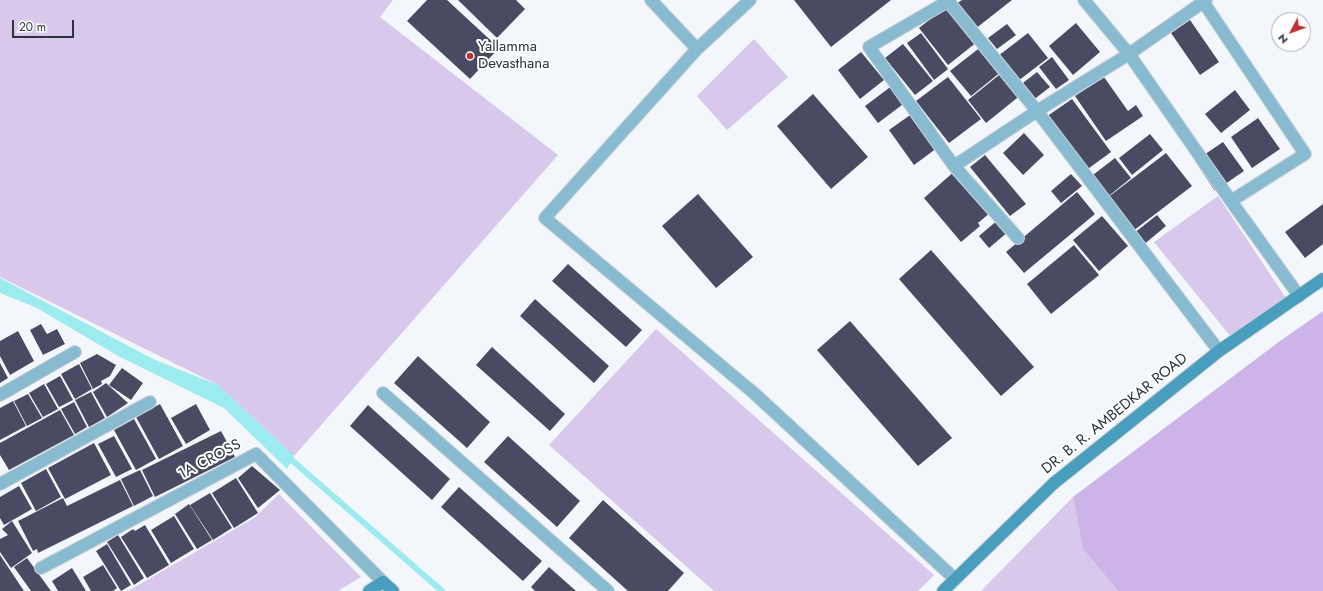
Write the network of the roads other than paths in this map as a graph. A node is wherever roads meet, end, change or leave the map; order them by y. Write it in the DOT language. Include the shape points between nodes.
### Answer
graph roads {
  1 [pos="651,0"];
  2 [pos="750,0"];
  3 [pos="1084,0"];
  4 [pos="949,1"];
  5 [pos="1204,1"];
  6 [pos="698,49"];
  7 [pos="1129,54"];
  8 [pos="1037,111"];
  9 [pos="954,166"];
  10 [pos="1231,201"];
  11 [pos="1018,238"];
  12 [pos="1323,280"];
  13 [pos="1300,296"];
  14 [pos="1219,351"];
  15 [pos="75,352"];
  16 [pos="384,393"];
  17 [pos="0,395"];
  18 [pos="150,402"];
  19 [pos="0,484"];
  20 [pos="42,568"];
  21 [pos="955,579"];
  22 [pos="383,582"];
  23 [pos="369,591"];
  24 [pos="393,591"];
  25 [pos="608,591"];
  26 [pos="943,591"];
  1 -- 6 [label="street"];
  2 -- 6 [label="street"];
  3 -- 7 [label="street"];
  4 -- 8 [label="street"];
  4 -- 9 [label="street" via="869,47"];
  5 -- 7 [label="street"];
  5 -- 10 [label="street" via="1306,154"];
  6 -- 21 [label="street" via="545,218 755,394"];
  7 -- 8 [label="street"];
  7 -- 10 [label="street"];
  8 -- 9 [label="street"];
  8 -- 14 [label="street"];
  9 -- 11 [label="street"];
  10 -- 13 [label="street"];
  12 -- 13 [label="street, DR. B. R. AMBEDKAR ROAD"];
  13 -- 14 [label="street, DR. B. R. AMBEDKAR ROAD"];
  14 -- 21 [label="street, DR. B. R. AMBEDKAR ROAD" via="1054,482"];
  15 -- 17 [label="street"];
  16 -- 25 [label="street"];
  18 -- 19 [label="street"];
  20 -- 22 [label="street, 1A CROSS" via="256,454"];
  21 -- 26 [label="street, DR. B. R. AMBEDKAR ROAD"];
  22 -- 23 [label="street"];
  22 -- 24 [label="street"];
}
